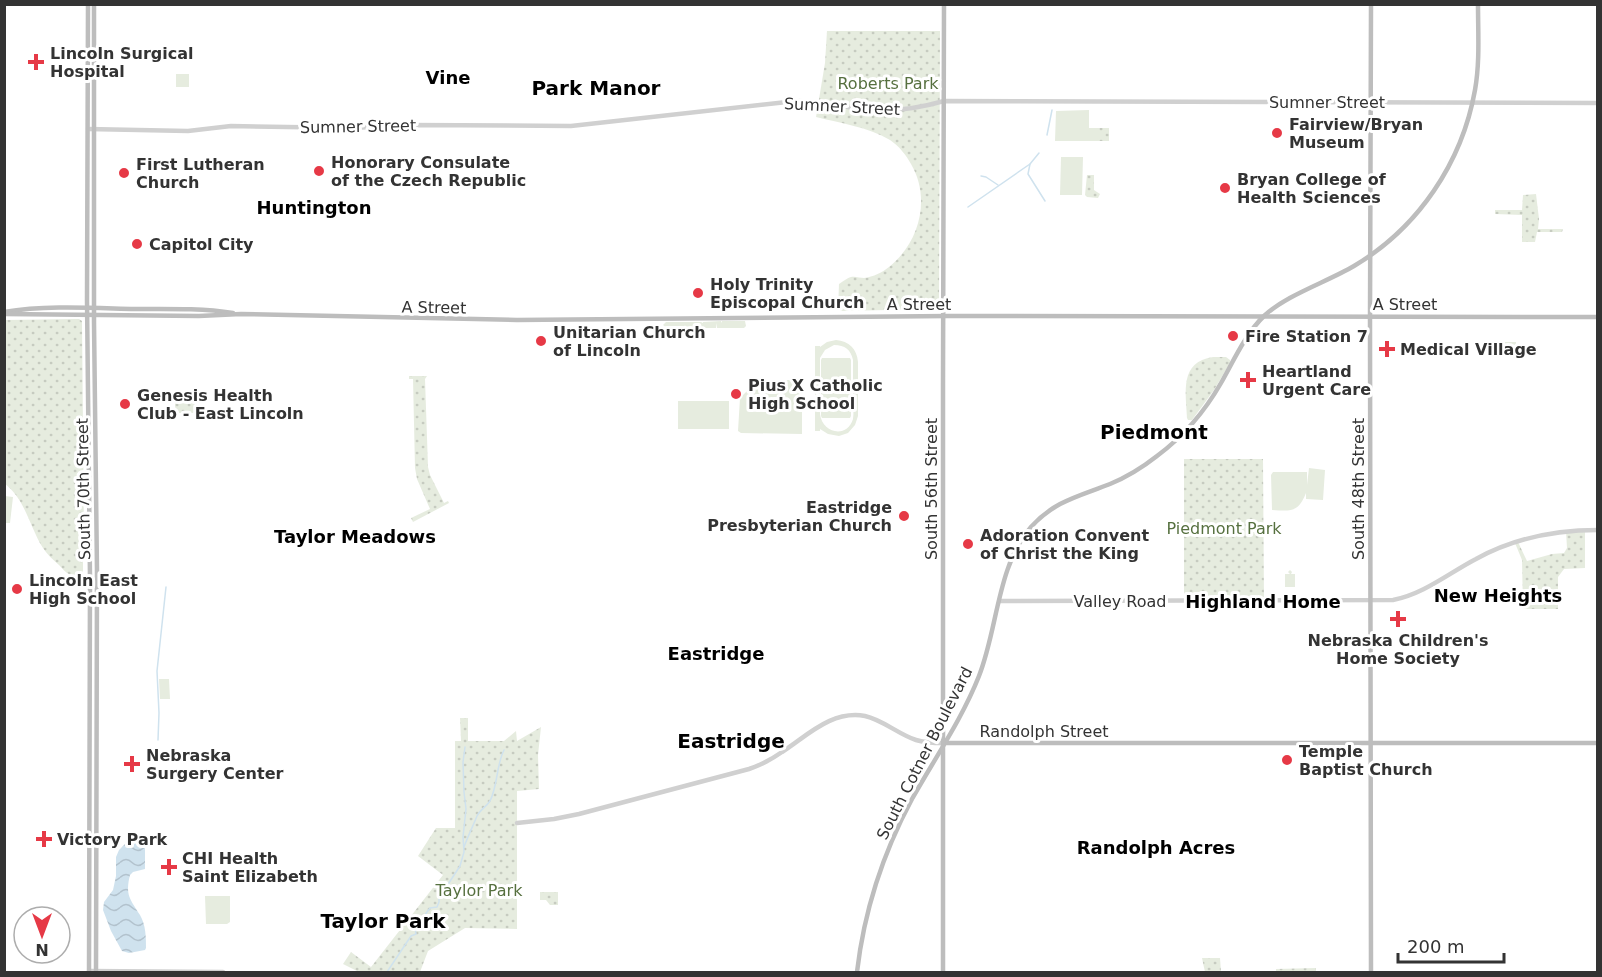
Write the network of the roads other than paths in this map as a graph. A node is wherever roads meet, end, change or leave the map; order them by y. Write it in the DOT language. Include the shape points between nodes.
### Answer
graph roads {
  1 [pos="88,4"];
  2 [pos="94,4"];
  3 [pos="944,4"];
  4 [pos="1371,4"];
  5 [pos="1478,4"];
  6 [pos="944,101"];
  7 [pos="1371,102"];
  8 [pos="1472,103"];
  9 [pos="1598,103"];
  10 [pos="87,129"];
  11 [pos="94,129"];
  12 [pos="1370,255"];
  13 [pos="87,311"];
  14 [pos="94,311"];
  15 [pos="4,313"];
  16 [pos="943,316"];
  17 [pos="1263,316"];
  18 [pos="1370,316"];
  19 [pos="1598,317"];
  20 [pos="1598,530"];
  21 [pos="1000,601"];
  22 [pos="1370,601"];
  23 [pos="944,743"];
  24 [pos="1598,743"];
  25 [pos="1371,744"];
  26 [pos="929,769"];
  27 [pos="944,772"];
  28 [pos="517,822"];
  29 [pos="89,972"];
  30 [pos="96,972"];
  31 [pos="223,972"];
  32 [pos="857,972"];
  33 [pos="944,972"];
  34 [pos="1371,972"];
  1 -- 10 [label="main road, South 70th Street"];
  2 -- 11 [label="main road, South 70th Street"];
  3 -- 6 [label="main road, South 56th Street"];
  4 -- 7 [label="main road, South 48th Street"];
  5 -- 8 [label="main road, South Cotner Boulevard" via="1478,66"];
  6 -- 7 [label="street, Sumner Street"];
  6 -- 11 [label="street, Sumner Street" via="877,111 787,101 553,127"];
  6 -- 16 [label="main road, South 56th Street"];
  7 -- 8 [label="street, Sumner Street"];
  7 -- 12 [label="main road, South 48th Street"];
  8 -- 9 [label="street, Sumner Street"];
  8 -- 12 [label="main road, South Cotner Boulevard" via="1459,144 1432,193 1403,228"];
  10 -- 11 [label="street, Sumner Street"];
  10 -- 13 [label="main road, South 70th Street"];
  11 -- 14 [label="main road, South 70th Street"];
  12 -- 17 [label="main road, South Cotner Boulevard"];
  12 -- 18 [label="main road, South 48th Street"];
  13 -- 14 [label="main road, A Street"];
  13 -- 15 [label="main road, A Street" via="36,309"];
  13 -- 29 [label="main road, South 70th Street"];
  14 -- 16 [label="main road, A Street" via="517,320"];
  14 -- 30 [label="main road, South 70th Street"];
  16 -- 17 [label="main road, A Street"];
  16 -- 23 [label="main road, South 56th Street"];
  17 -- 18 [label="main road, A Street"];
  17 -- 21 [label="main road, South Cotner Boulevard" via="1207,405 1175,441 1151,461 1120,479 1057,505 1031,526 1010,561"];
  18 -- 19 [label="main road, A Street"];
  18 -- 22 [label="main road, South 48th Street"];
  20 -- 22 [label="street, Valley Road" via="1524,539 1485,554 1410,596"];
  21 -- 22 [label="street, Valley Road"];
  21 -- 23 [label="main road, South Cotner Boulevard" via="982,668"];
  22 -- 25 [label="main road, South 48th Street"];
  23 -- 25 [label="main road, Randolph Street"];
  23 -- 26 [label="main road, South Cotner Boulevard"];
  23 -- 27 [label="main road, South 56th Street"];
  23 -- 28 [label="street, Randolph Street" via="915,740 869,717 842,716 768,761 743,771 579,814"];
  24 -- 25 [label="main road, Randolph Street"];
  25 -- 34 [label="main road, South 48th Street"];
  26 -- 27 [label="main road"];
  26 -- 32 [label="main road, South Cotner Boulevard" via="898,826 877,880"];
  27 -- 33 [label="main road, South 56th Street"];
  29 -- 30 [label="street"];
  30 -- 31 [label="street"];
}
